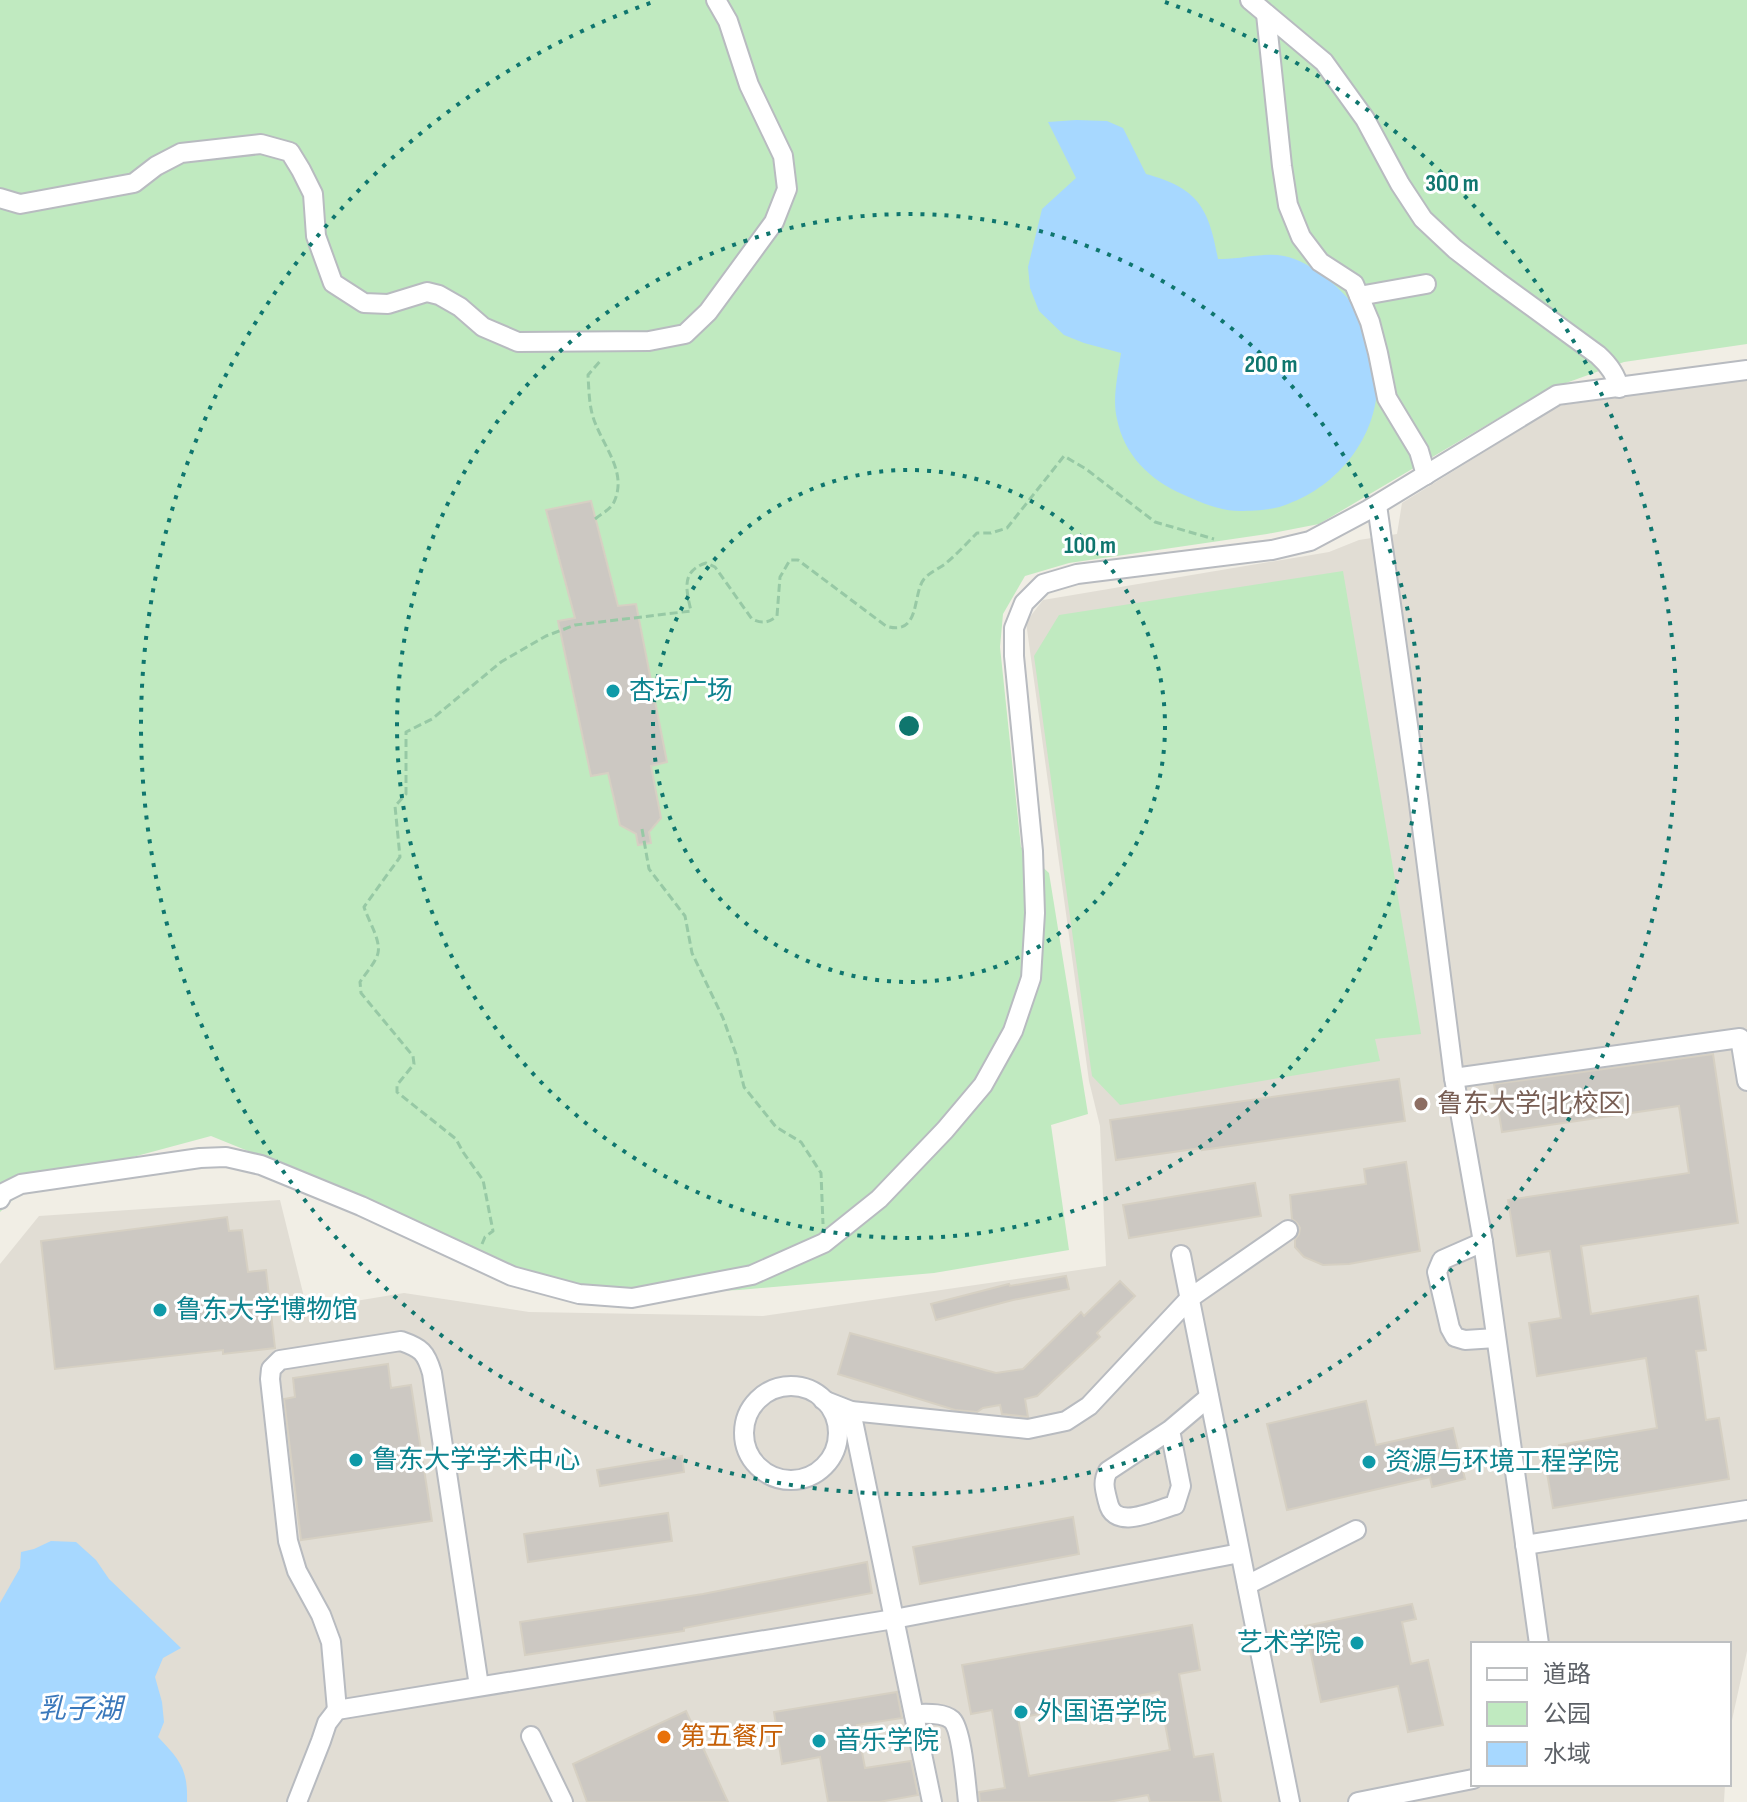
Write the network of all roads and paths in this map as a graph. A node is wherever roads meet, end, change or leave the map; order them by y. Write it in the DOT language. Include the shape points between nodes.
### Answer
graph roads {
  1 [pos="716,0"];
  2 [pos="1250,0"];
  3 [pos="1266,14"];
  4 [pos="0,198"];
  5 [pos="1426,284"];
  6 [pos="1359,296"];
  7 [pos="618,342"];
  8 [pos="1747,370"];
  9 [pos="1619,388"];
  10 [pos="1426,475"];
  11 [pos="1377,505"];
  12 [pos="595,519"];
  13 [pos="1215,539"];
  14 [pos="642,829"];
  15 [pos="1454,1078"];
  16 [pos="1747,1081"];
  17 [pos="0,1199"];
  18 [pos="1288,1230"];
  19 [pos="1483,1242"];
  20 [pos="824,1243"];
  21 [pos="1181,1255"];
  22 [pos="474,1259"];
  23 [pos="1190,1298"];
  24 [pos="1496,1338"];
  25 [pos="1209,1397"];
  26 [pos="823,1400"];
  27 [pos="851,1411"];
  28 [pos="1170,1430"];
  29 [pos="1747,1510"];
  30 [pos="1356,1530"];
  31 [pos="1525,1545"];
  32 [pos="1240,1553"];
  33 [pos="1247,1585"];
  34 [pos="894,1619"];
  35 [pos="1539,1642"];
  36 [pos="479,1686"];
  37 [pos="337,1710"];
  38 [pos="914,1714"];
  39 [pos="531,1736"];
  40 [pos="1471,1779"];
  41 [pos="297,1802"];
  42 [pos="563,1802"];
  43 [pos="932,1802"];
  44 [pos="968,1802"];
  45 [pos="1290,1802"];
  46 [pos="1358,1802"];
  1 -- 7 [label="street" via="783,156 787,189 774,222 708,312 685,334"];
  2 -- 3 [label="street"];
  3 -- 6 [label="street" via="1288,205 1301,237 1320,262 1354,284"];
  3 -- 9 [label="street" via="1324,62 1365,119 1423,219 1606,362"];
  4 -- 7 [label="street" via="20,204 134,183 181,153 261,144 290,152 313,194 316,236 333,283 364,303 388,304 427,292 518,342"];
  5 -- 6 [label="street"];
  6 -- 10 [label="street" via="1387,398 1419,451"];
  7 -- 12 [label="path" via="588,375 594,422 619,482 613,505"];
  8 -- 9 [label="street"];
  9 -- 10 [label="street" via="1557,395"];
  10 -- 11 [label="street"];
  11 -- 15 [label="street"];
  11 -- 20 [label="street" via="1310,541 1077,574 1043,584 1024,603 1014,628 1014,656 1033,851 1031,978 1013,1031 983,1085 879,1199"];
  13 -- 22 [label="path" via="1155,522 1064,456 1007,528 977,533 925,578 911,620 903,626 886,626 798,560 790,560 780,577 777,616 760,623 715,567 706,563 688,576 691,611 575,625 546,636 501,662 432,719 406,732 406,794 395,806 400,857 364,907 378,954 360,982 361,993 413,1056 414,1064 397,1092 456,1139 483,1180 493,1231"];
  14 -- 20 [label="path" via="649,869 685,916 692,953 723,1018 744,1087 776,1127 801,1142 821,1173"];
  15 -- 16 [label="street" via="1740,1038"];
  15 -- 19 [label="street"];
  17 -- 22 [label="street" via="21,1184 226,1157 276,1171"];
  18 -- 23 [label="street"];
  19 -- 24 [label="street"];
  19 -- 24 [label="street" via="1442,1260 1437,1272 1455,1337"];
  20 -- 22 [label="street" via="752,1275 632,1298 579,1294 512,1276"];
  21 -- 23 [label="street"];
  23 -- 25 [label="street"];
  23 -- 27 [label="street" via="1089,1406 1066,1421 1028,1429"];
  24 -- 31 [label="street"];
  25 -- 28 [label="street"];
  25 -- 32 [label="street"];
  26 -- 26 [label="street" via="793,1387 761,1397 747,1415 744,1437 758,1467 788,1480 820,1470 837,1441 835,1419"];
  26 -- 27 [label="street"];
  27 -- 34 [label="street"];
  28 -- 28 [label="street" via="1108,1471 1103,1481 1115,1516 1126,1519 1175,1505 1181,1486"];
  29 -- 31 [label="street"];
  30 -- 33 [label="street"];
  31 -- 35 [label="street"];
  32 -- 33 [label="street"];
  32 -- 34 [label="street"];
  33 -- 45 [label="street"];
  34 -- 36 [label="street"];
  34 -- 38 [label="street"];
  36 -- 37 [label="street"];
  36 -- 37 [label="street" via="428,1357 401,1341 280,1360 270,1379 286,1526 297,1571 331,1642"];
  37 -- 41 [label="street"];
  38 -- 43 [label="street"];
  38 -- 44 [label="street" via="942,1715 959,1731"];
  39 -- 42 [label="street"];
  40 -- 46 [label="street"];
}
